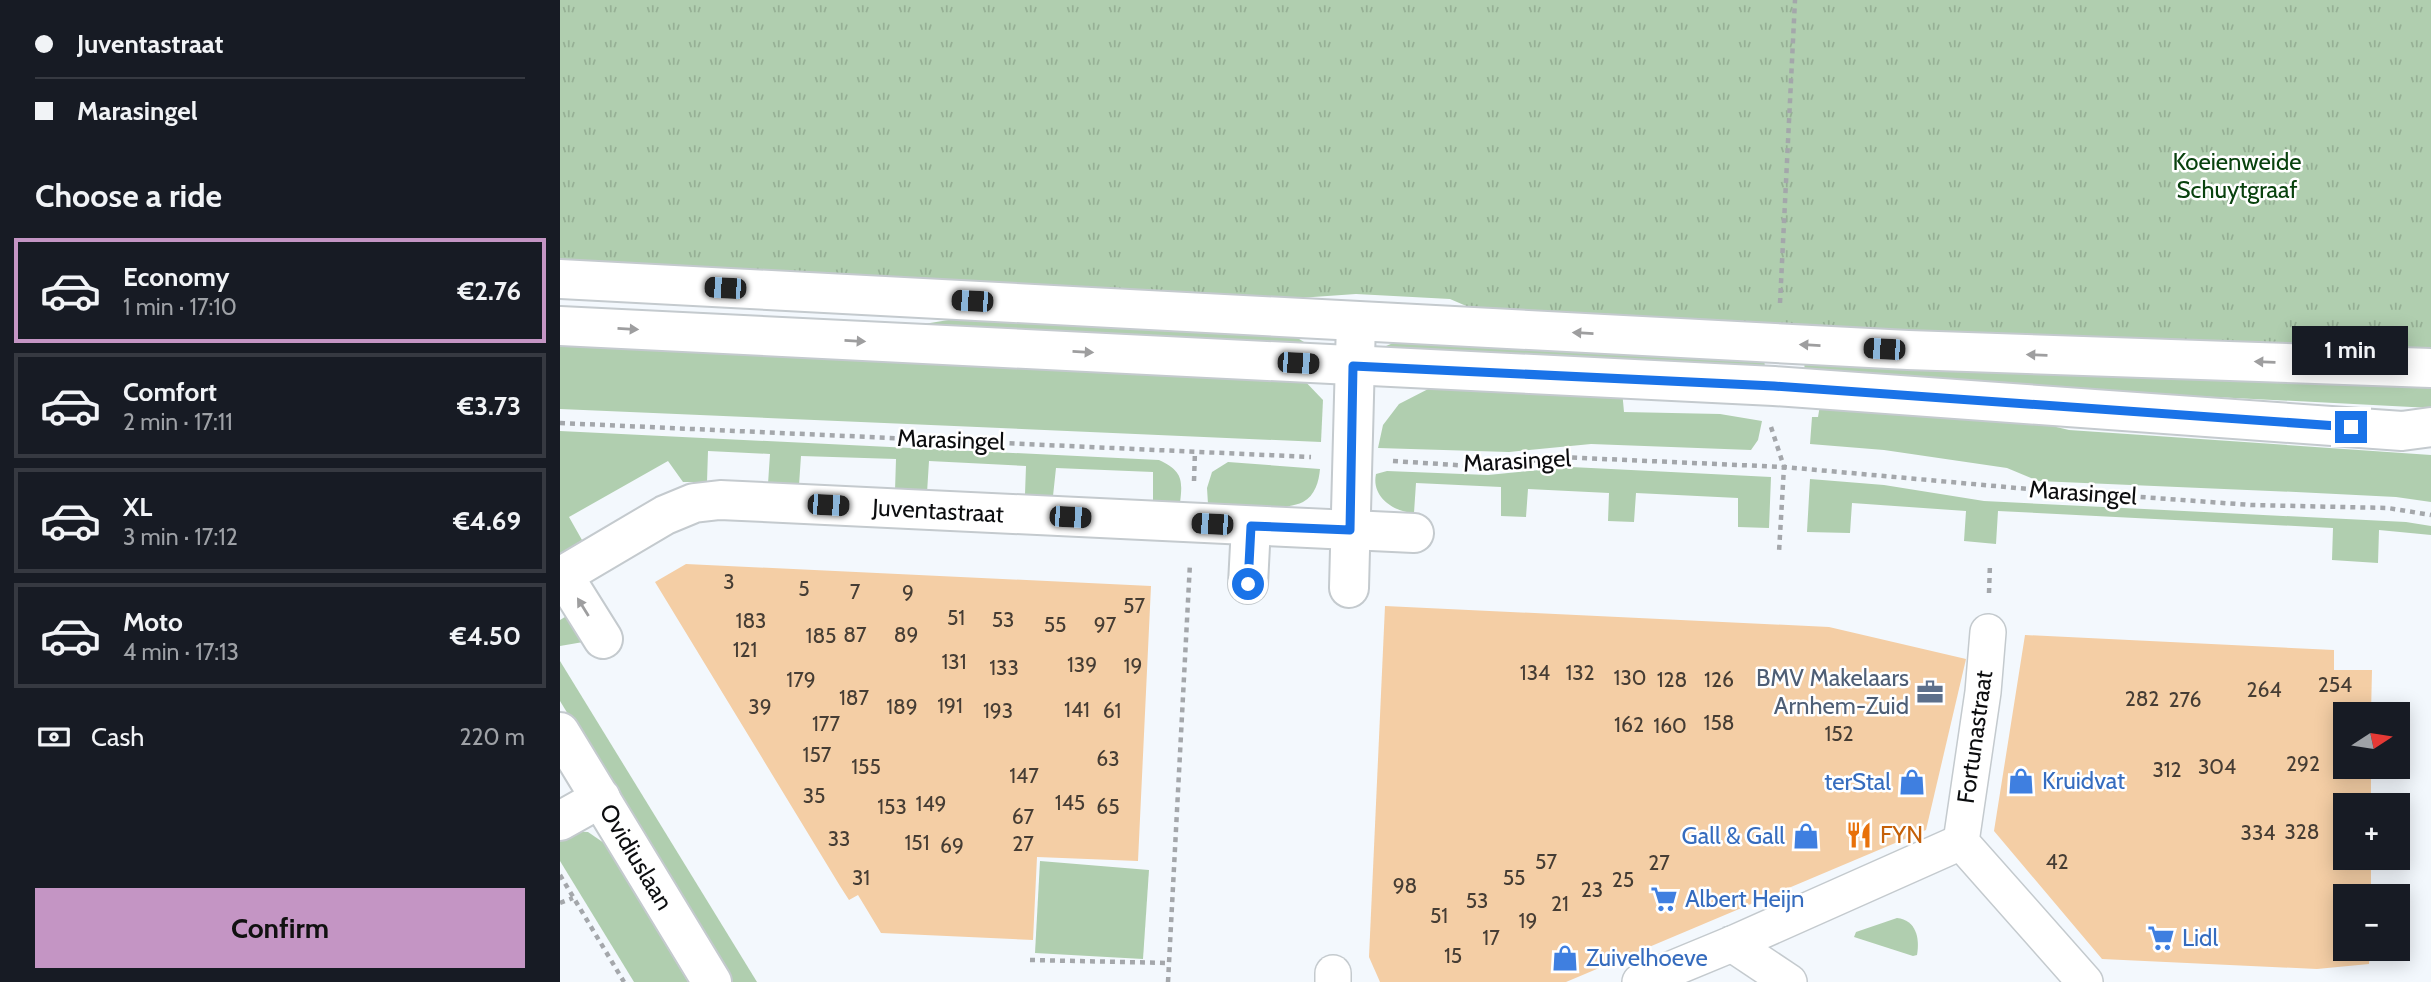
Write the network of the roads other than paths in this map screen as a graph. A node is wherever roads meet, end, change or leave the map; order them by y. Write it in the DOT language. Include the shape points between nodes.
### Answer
graph roads {
  1 [pos="560,279"];
  2 [pos="1356,321"];
  3 [pos="560,326"];
  4 [pos="1353,366"];
  5 [pos="2431,368"];
  6 [pos="2421,433"];
  7 [pos="1251,526"];
  8 [pos="1350,530"];
  9 [pos="1414,533"];
  10 [pos="561,576"];
  11 [pos="1248,584"];
  12 [pos="1349,588"];
  13 [pos="1988,632"];
  14 [pos="603,639"];
  15 [pos="560,732"];
  16 [pos="601,798"];
  17 [pos="560,821"];
  18 [pos="1961,842"];
  19 [pos="1732,944"];
  20 [pos="712,982"];
  21 [pos="1640,982"];
  22 [pos="1789,982"];
  23 [pos="2085,982"];
  1 -- 2 [label="street"];
  2 -- 4 [label="street"];
  5 -- 2 [label="street, one-way" via="1922,351"];
  3 -- 4 [label="street, one-way"];
  4 -- 6 [label="street" via="1774,386"];
  4 -- 8 [label="street"];
  7 -- 8 [label="street, Juventastraat"];
  7 -- 10 [label="street, Juventastraat" via="720,500 694,503 665,515"];
  7 -- 11 [label="street"];
  8 -- 9 [label="street, Juventastraat"];
  8 -- 12 [label="street"];
  14 -- 10 [label="street, one-way"];
  13 -- 18 [label="street, Fortunastraat"];
  15 -- 16 [label="street, Ovidiuslaan"];
  16 -- 17 [label="street"];
  16 -- 20 [label="street, Ovidiuslaan"];
  18 -- 19 [label="street"];
  18 -- 23 [label="street"];
  19 -- 21 [label="street"];
  19 -- 22 [label="street"];
}
